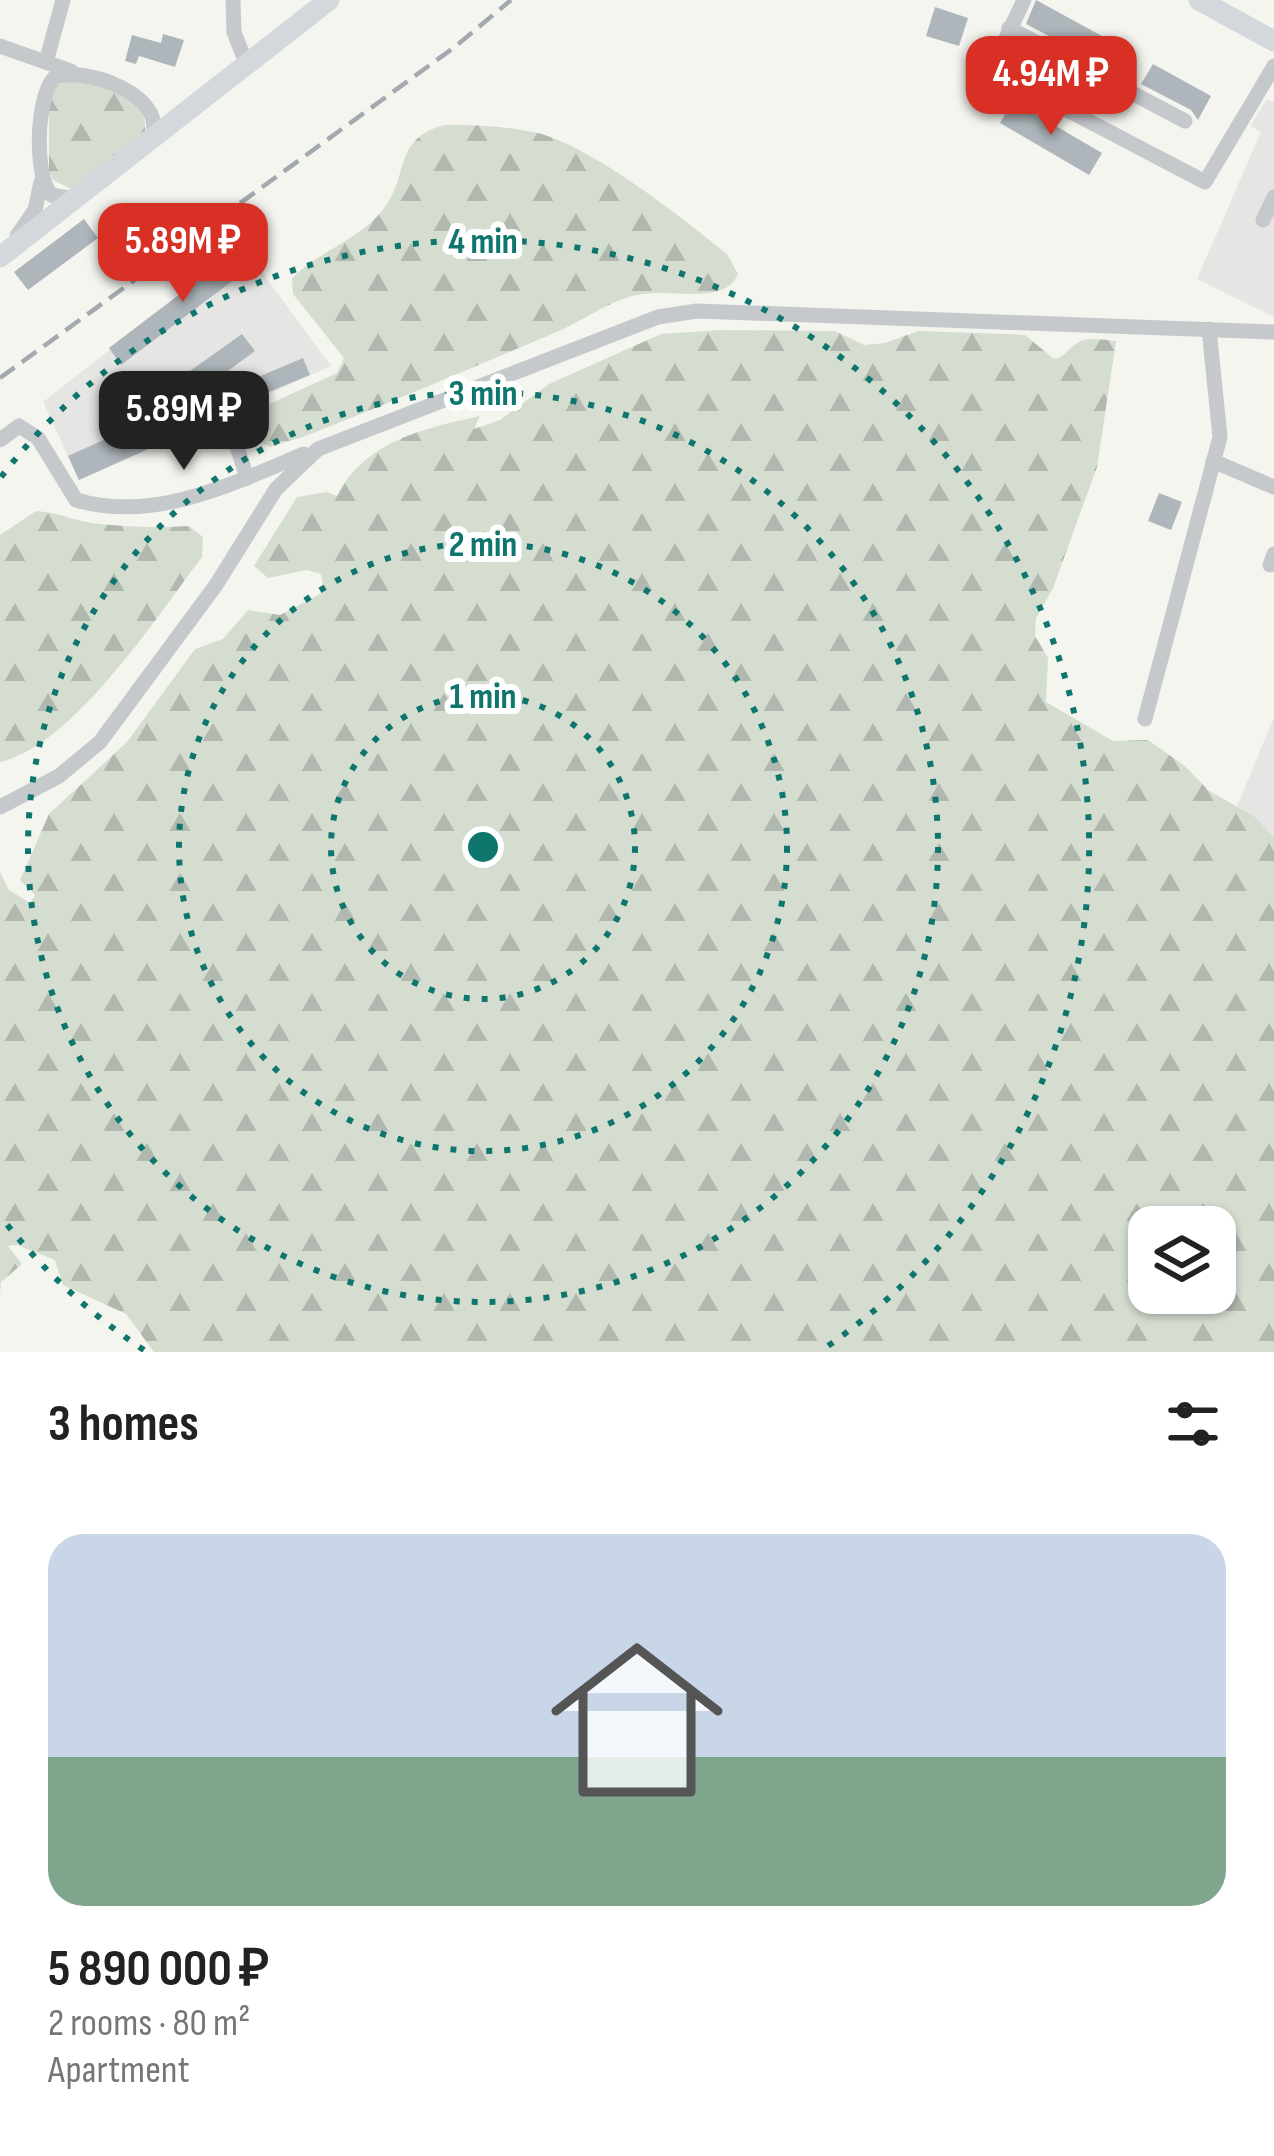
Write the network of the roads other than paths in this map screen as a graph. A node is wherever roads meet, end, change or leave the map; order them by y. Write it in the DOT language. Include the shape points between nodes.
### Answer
graph roads {
  1 [pos="63,0"];
  2 [pos="233,0"];
  3 [pos="328,0"];
  4 [pos="1024,0"];
  5 [pos="1199,0"];
  6 [pos="1009,28"];
  7 [pos="1274,41"];
  8 [pos="0,46"];
  9 [pos="23,55"];
  10 [pos="46,62"];
  11 [pos="246,63"];
  12 [pos="1274,66"];
  13 [pos="78,74"];
  14 [pos="42,100"];
  15 [pos="1185,121"];
  16 [pos="144,147"];
  17 [pos="41,179"];
  18 [pos="1274,197"];
  19 [pos="75,198"];
  20 [pos="1263,220"];
  21 [pos="2,255"];
  22 [pos="1209,328"];
  23 [pos="1274,332"];
  24 [pos="228,418"];
  25 [pos="0,440"];
  26 [pos="318,449"];
  27 [pos="1213,461"];
  28 [pos="247,478"];
  29 [pos="1274,487"];
  30 [pos="1145,719"];
  31 [pos="0,807"];
  1 -- 10 [label="street"];
  2 -- 11 [label="street"];
  3 -- 11 [label="main road"];
  4 -- 6 [label="street"];
  5 -- 7 [label="main road"];
  6 -- 12 [label="street" via="992,70 1205,182"];
  6 -- 15 [label="street"];
  8 -- 9 [label="street"];
  9 -- 10 [label="street"];
  9 -- 14 [label="street" via="40,70"];
  10 -- 13 [label="street"];
  11 -- 16 [label="main road"];
  13 -- 14 [label="street" via="54,78"];
  13 -- 16 [label="street" via="144,101 155,128"];
  14 -- 17 [label="street"];
  16 -- 19 [label="main road"];
  17 -- 19 [label="street" via="51,195"];
  17 -- 21 [label="street" via="34,210"];
  18 -- 20 [label="street"];
  19 -- 21 [label="main road"];
  22 -- 23 [label="street"];
  22 -- 26 [label="street" via="679,312"];
  22 -- 27 [label="street" via="1220,437"];
  24 -- 28 [label="street"];
  25 -- 28 [label="street" via="19,426 38,437 76,500 100,507 189,498"];
  26 -- 28 [label="street"];
  26 -- 31 [label="street" via="276,489 217,585 100,742 59,776"];
  27 -- 29 [label="street"];
  27 -- 30 [label="street"];
}
